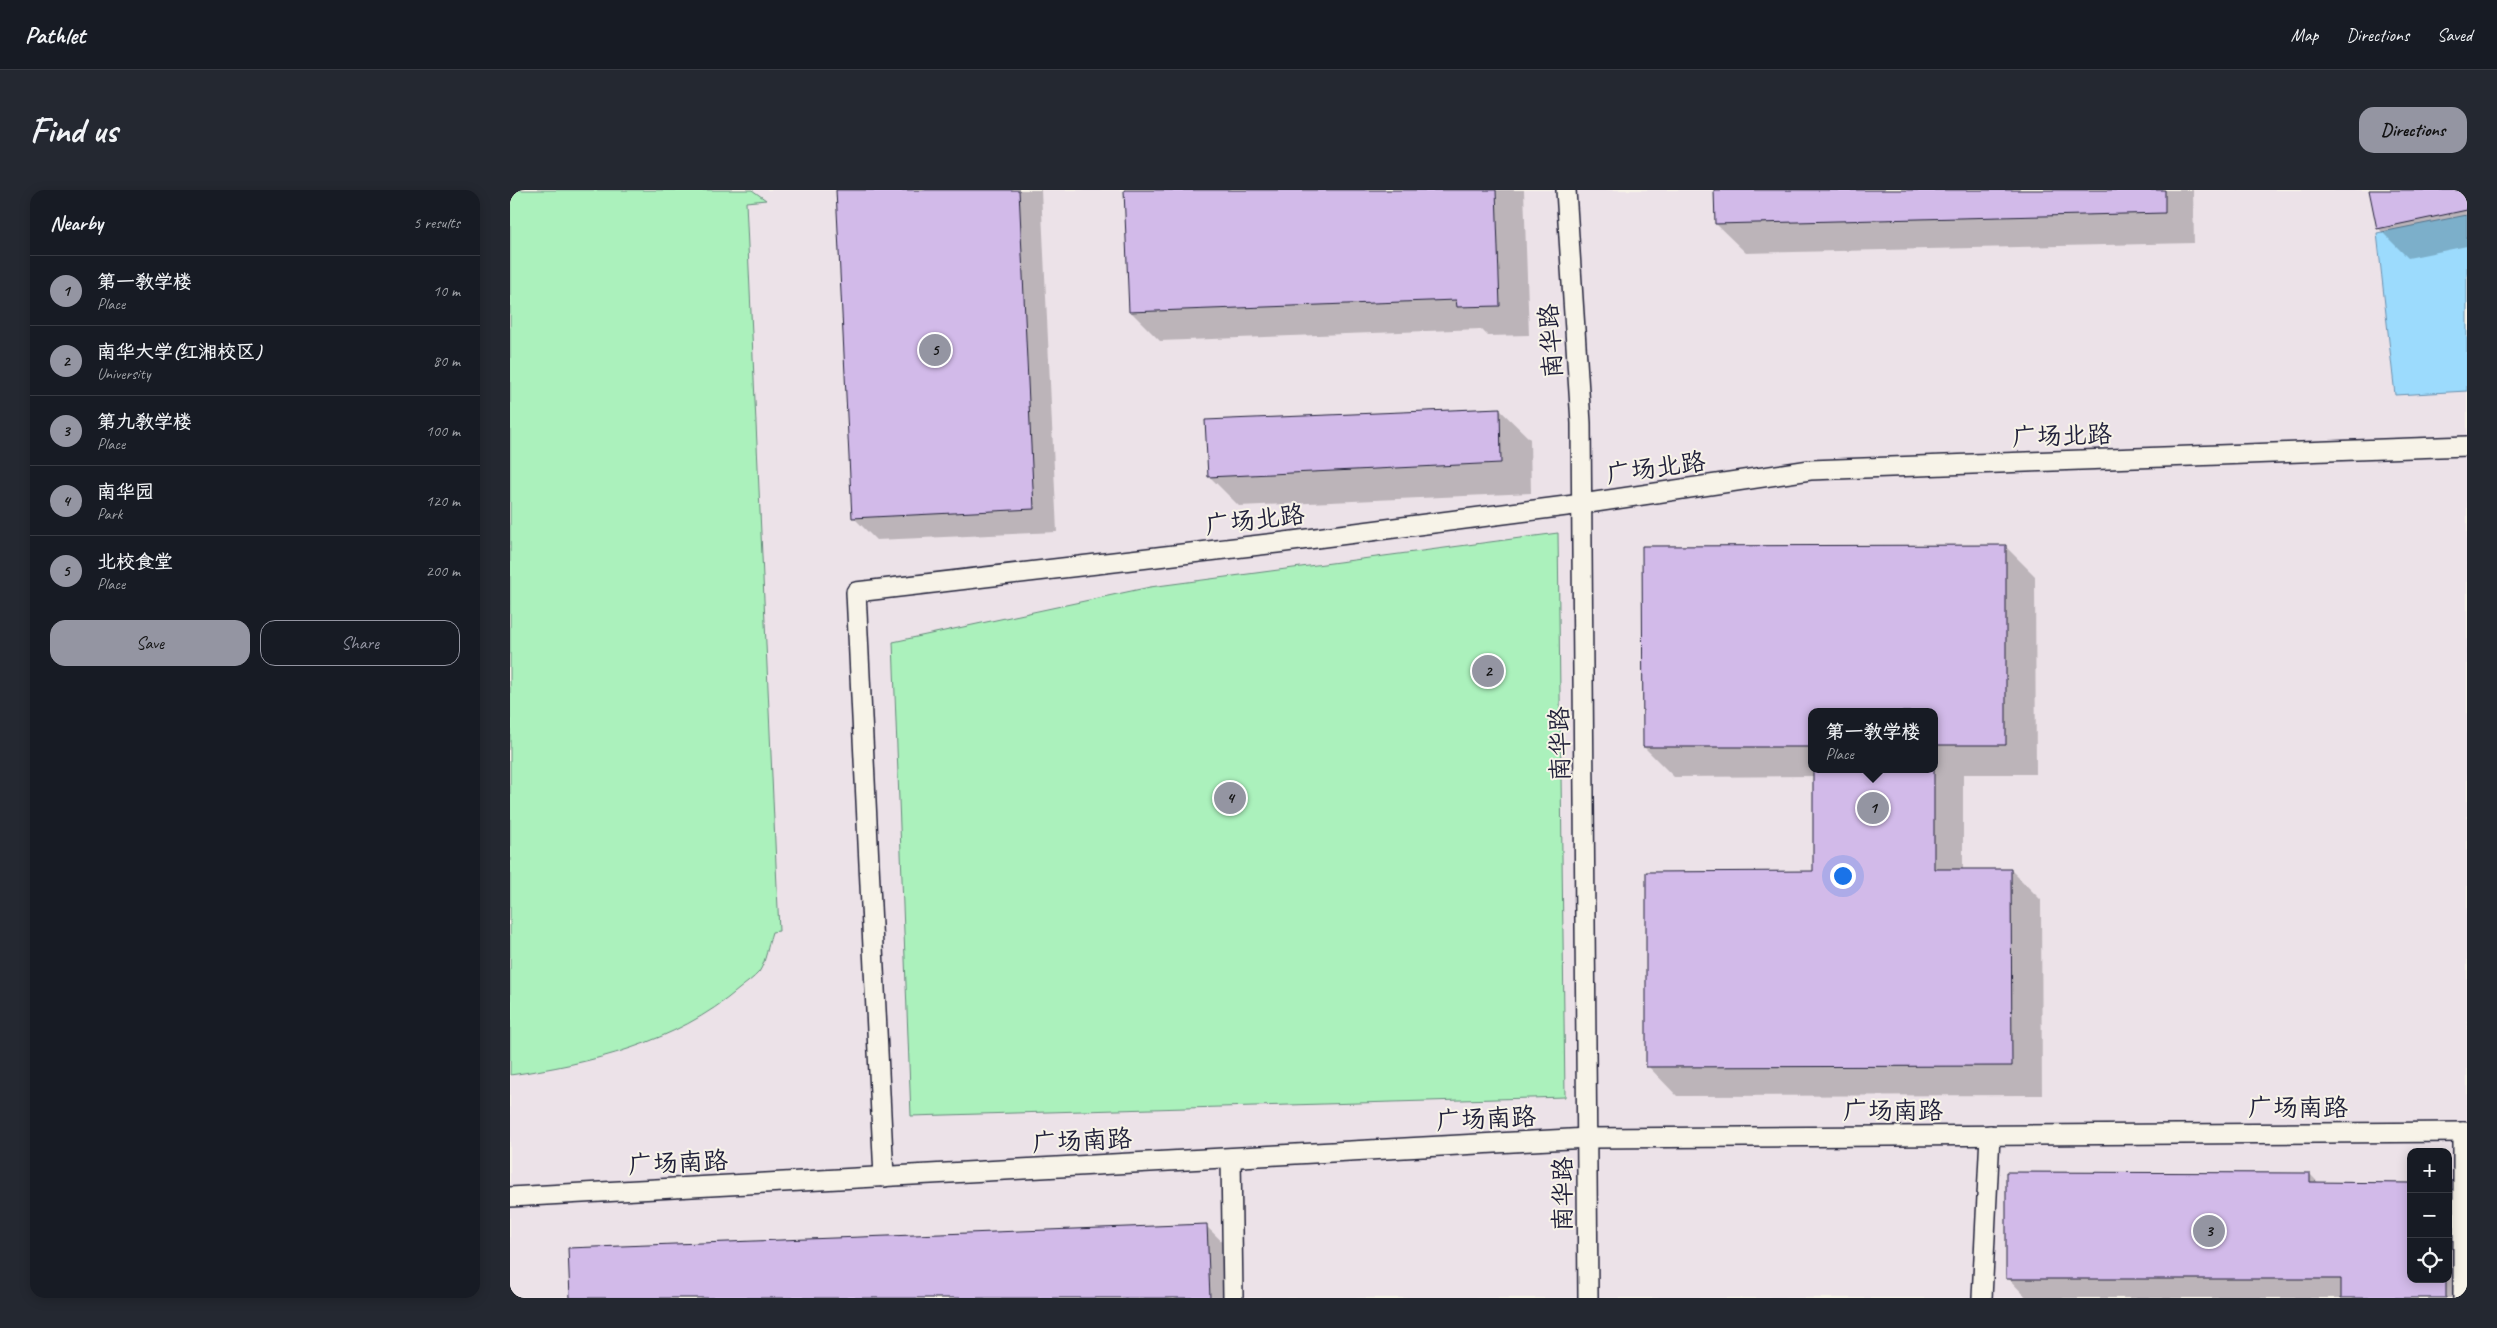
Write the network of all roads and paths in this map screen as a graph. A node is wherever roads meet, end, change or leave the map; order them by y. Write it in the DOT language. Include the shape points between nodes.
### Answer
graph roads {
  1 [pos="1566,190"];
  2 [pos="2467,446"];
  3 [pos="1582,504"];
  4 [pos="2465,1132"];
  5 [pos="1990,1135"];
  6 [pos="1588,1138"];
  7 [pos="1232,1158"];
  8 [pos="884,1177"];
  9 [pos="510,1197"];
  10 [pos="1233,1298"];
  11 [pos="1588,1298"];
  12 [pos="1982,1298"];
  13 [pos="2462,1298"];
  1 -- 3 [label="lane, 南华路" via="1581,423"];
  2 -- 3 [label="lane, 广场北路" via="1810,470"];
  3 -- 6 [label="lane, 南华路"];
  3 -- 8 [label="lane, 广场北路" via="856,592"];
  4 -- 5 [label="lane, 广场南路"];
  4 -- 13 [label="lane"];
  5 -- 6 [label="lane, 广场南路"];
  5 -- 12 [label="lane"];
  6 -- 7 [label="lane, 广场南路"];
  6 -- 11 [label="lane, 南华路"];
  7 -- 8 [label="lane, 广场南路"];
  7 -- 10 [label="lane"];
  8 -- 9 [label="lane, 广场南路"];
}
